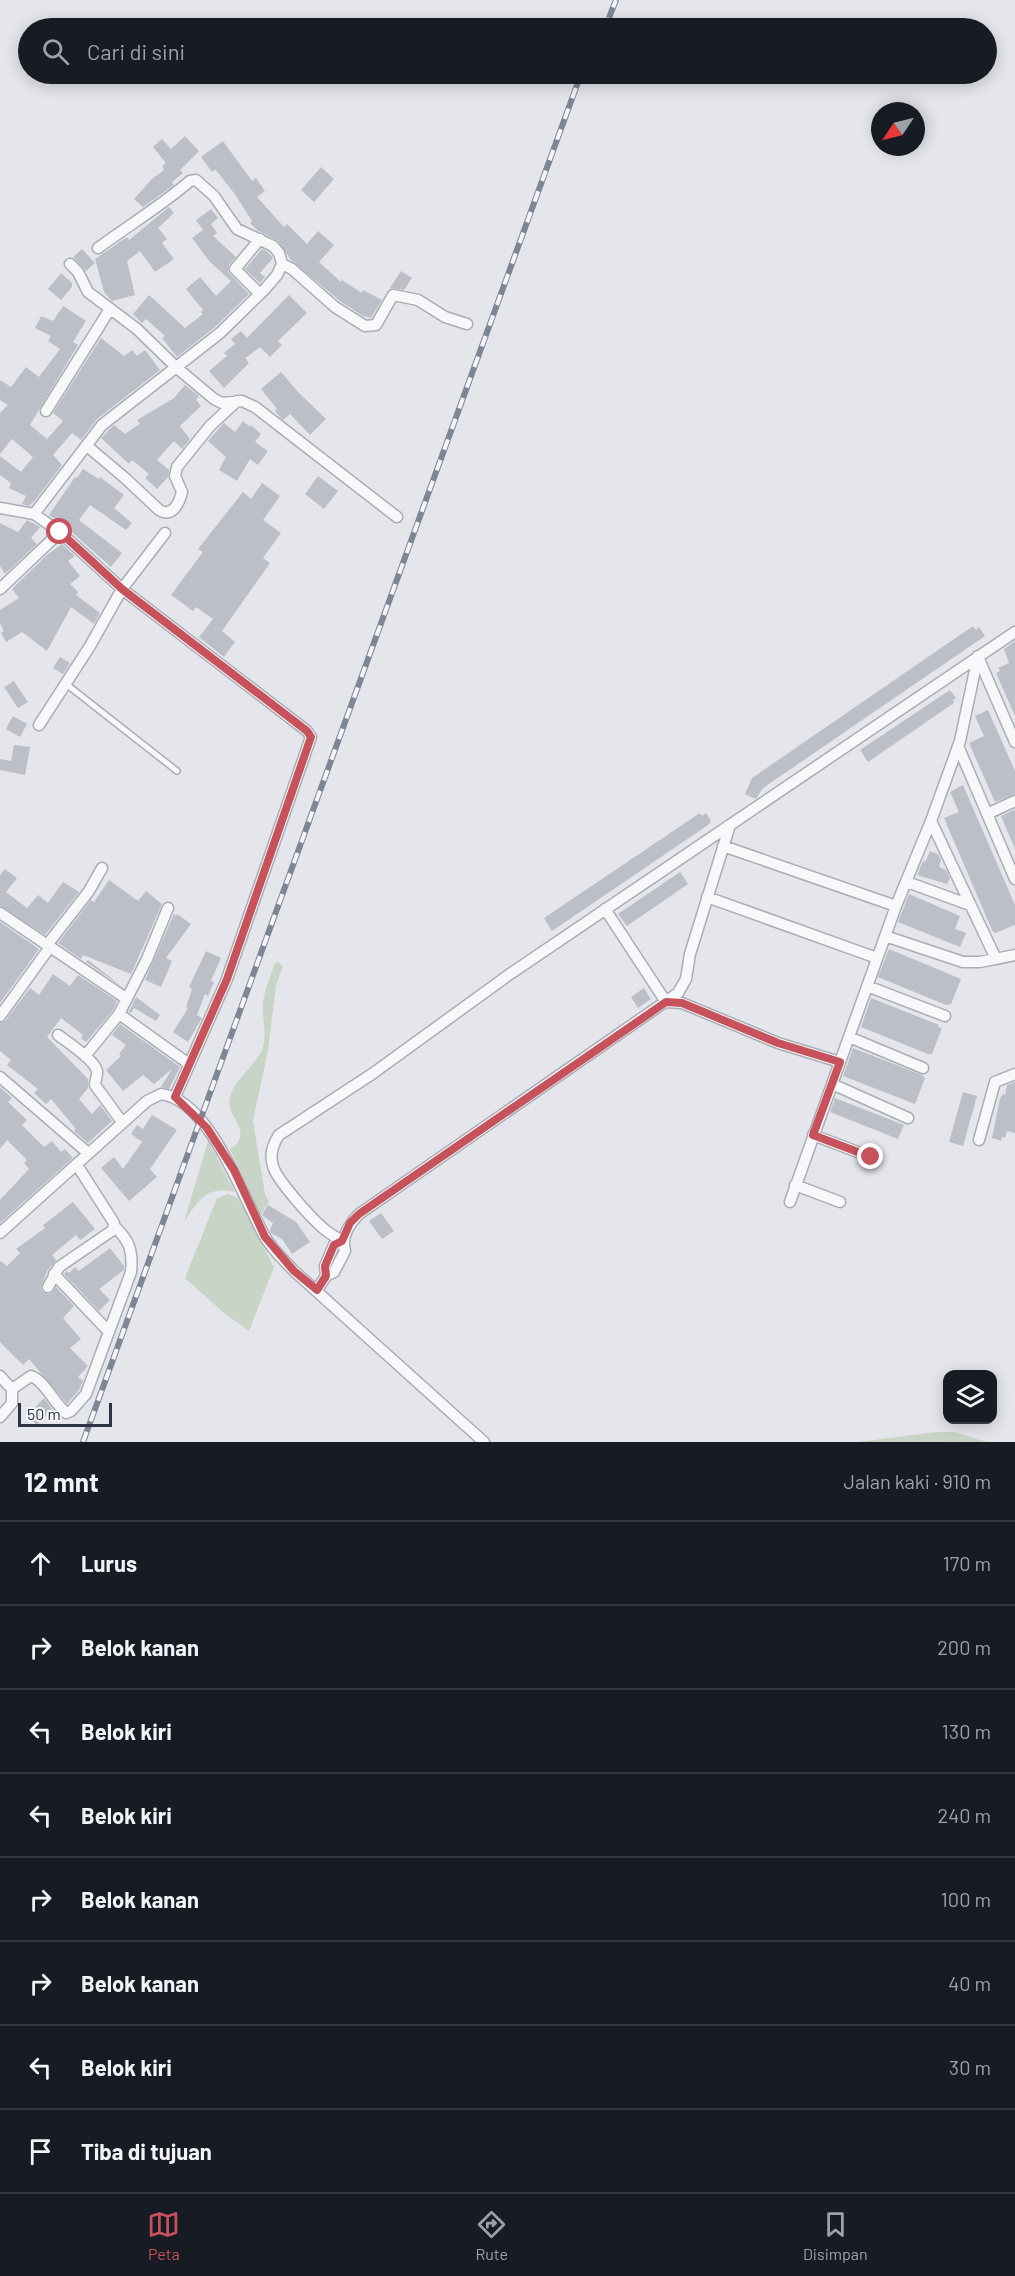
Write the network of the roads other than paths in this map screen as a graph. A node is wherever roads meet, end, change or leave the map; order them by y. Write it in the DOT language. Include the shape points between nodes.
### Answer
graph roads {
  1 [pos="260,239"];
  2 [pos="98,248"];
  3 [pos="70,264"];
  4 [pos="282,264"];
  5 [pos="260,294"];
  6 [pos="110,309"];
  7 [pos="467,324"];
  8 [pos="177,368"];
  9 [pos="238,401"];
  10 [pos="46,411"];
  11 [pos="87,446"];
  12 [pos="0,508"];
  13 [pos="34,514"];
  14 [pos="397,517"];
  15 [pos="60,532"];
  16 [pos="165,533"];
  17 [pos="122,589"];
  18 [pos="0,590"];
  19 [pos="1015,632"];
  20 [pos="978,656"];
  21 [pos="66,684"];
  22 [pos="39,725"];
  23 [pos="1015,742"];
  24 [pos="958,746"];
  25 [pos="177,771"];
  26 [pos="1015,801"];
  27 [pos="987,814"];
  28 [pos="931,821"];
  29 [pos="730,825"];
  30 [pos="723,846"];
  31 [pos="102,868"];
  32 [pos="1015,879"];
  33 [pos="907,882"];
  34 [pos="708,897"];
  35 [pos="970,905"];
  36 [pos="896,906"];
  37 [pos="168,908"];
  38 [pos="605,909"];
  39 [pos="0,913"];
  40 [pos="885,936"];
  41 [pos="49,946"];
  42 [pos="1015,955"];
  43 [pos="877,958"];
  44 [pos="996,959"];
  45 [pos="867,986"];
  46 [pos="128,999"];
  47 [pos="666,1002"];
  48 [pos="119,1014"];
  49 [pos="0,1016"];
  50 [pos="945,1017"];
  51 [pos="58,1035"];
  52 [pos="849,1037"];
  53 [pos="85,1056"];
  54 [pos="840,1062"];
  55 [pos="189,1065"];
  56 [pos="923,1068"];
  57 [pos="1015,1074"];
  58 [pos="0,1077"];
  59 [pos="832,1084"];
  60 [pos="175,1097"];
  61 [pos="908,1118"];
  62 [pos="122,1122"];
  63 [pos="813,1135"];
  64 [pos="979,1140"];
  65 [pos="88,1153"];
  66 [pos="871,1157"];
  67 [pos="77,1165"];
  68 [pos="795,1185"];
  69 [pos="790,1202"];
  70 [pos="840,1202"];
  71 [pos="115,1227"];
  72 [pos="0,1233"];
  73 [pos="342,1241"];
  74 [pos="54,1274"];
  75 [pos="48,1287"];
  76 [pos="317,1290"];
  77 [pos="109,1332"];
  78 [pos="0,1376"];
  79 [pos="12,1388"];
  80 [pos="0,1417"];
  81 [pos="484,1442"];
  1 -- 2 [label="street" via="237,229 214,196 193,180"];
  1 -- 4 [label="street" via="277,250"];
  1 -- 5 [label="street" via="235,269"];
  3 -- 6 [label="street" via="88,292"];
  4 -- 5 [label="street"];
  4 -- 7 [label="street" via="365,326 376,325 393,295 418,300 445,317"];
  5 -- 8 [label="street"];
  6 -- 8 [label="street"];
  6 -- 10 [label="street"];
  8 -- 9 [label="street" via="214,399 222,403"];
  8 -- 11 [label="street" via="112,415"];
  9 -- 11 [label="street" via="210,426 177,467 175,476 182,492 169,513 159,510"];
  9 -- 14 [label="street" via="255,407"];
  11 -- 13 [label="street"];
  12 -- 13 [label="street"];
  13 -- 15 [label="street"];
  15 -- 17 [label="street"];
  15 -- 18 [label="street"];
  16 -- 17 [label="street"];
  17 -- 21 [label="street"];
  17 -- 55 [label="street" via="312,738 227,979"];
  19 -- 20 [label="street"];
  20 -- 23 [label="street"];
  20 -- 24 [label="street"];
  20 -- 29 [label="street"];
  21 -- 22 [label="street"];
  21 -- 25 [label="lane"];
  24 -- 27 [label="street"];
  24 -- 28 [label="street"];
  26 -- 27 [label="street"];
  27 -- 32 [label="street"];
  28 -- 33 [label="street"];
  28 -- 35 [label="street"];
  29 -- 30 [label="street"];
  29 -- 38 [label="street"];
  30 -- 34 [label="street"];
  30 -- 36 [label="street"];
  31 -- 41 [label="street"];
  33 -- 35 [label="street"];
  33 -- 36 [label="street"];
  34 -- 43 [label="street"];
  34 -- 47 [label="street" via="683,987"];
  35 -- 44 [label="street"];
  36 -- 40 [label="street"];
  37 -- 46 [label="street"];
  38 -- 47 [label="street"];
  38 -- 73 [label="street" via="372,1074 279,1134 272,1155 278,1177 322,1228"];
  39 -- 41 [label="street"];
  40 -- 43 [label="street"];
  40 -- 44 [label="street" via="963,962"];
  41 -- 46 [label="street"];
  41 -- 49 [label="street"];
  42 -- 44 [label="street"];
  43 -- 45 [label="street"];
  45 -- 50 [label="street"];
  45 -- 52 [label="street"];
  46 -- 48 [label="street"];
  47 -- 54 [label="street" via="682,1003 778,1043"];
  47 -- 73 [label="street" via="359,1214"];
  48 -- 53 [label="street"];
  48 -- 55 [label="street"];
  51 -- 53 [label="street"];
  52 -- 54 [label="street"];
  52 -- 56 [label="street"];
  53 -- 62 [label="street" via="97,1071 97,1089"];
  54 -- 59 [label="street"];
  55 -- 60 [label="street"];
  57 -- 64 [label="street" via="995,1082"];
  58 -- 65 [label="street"];
  59 -- 61 [label="street"];
  59 -- 63 [label="street"];
  60 -- 62 [label="street" via="161,1094"];
  60 -- 76 [label="street" via="201,1120 213,1137 234,1170 265,1237 294,1271"];
  62 -- 65 [label="street"];
  63 -- 66 [label="street"];
  63 -- 68 [label="street"];
  65 -- 67 [label="street"];
  67 -- 71 [label="street"];
  67 -- 72 [label="street"];
  68 -- 69 [label="street"];
  68 -- 70 [label="street"];
  71 -- 74 [label="street"];
  71 -- 77 [label="street" via="126,1236 133,1253 131,1272"];
  73 -- 76 [label="street" via="345,1251 334,1272 326,1276"];
  74 -- 75 [label="street"];
  74 -- 77 [label="street"];
  76 -- 81 [label="street"];
  77 -- 79 [label="street" via="86,1394 71,1411 66,1413 57,1406 35,1377 28,1377"];
  78 -- 79 [label="street"];
  79 -- 80 [label="street" via="12,1403"];
}
